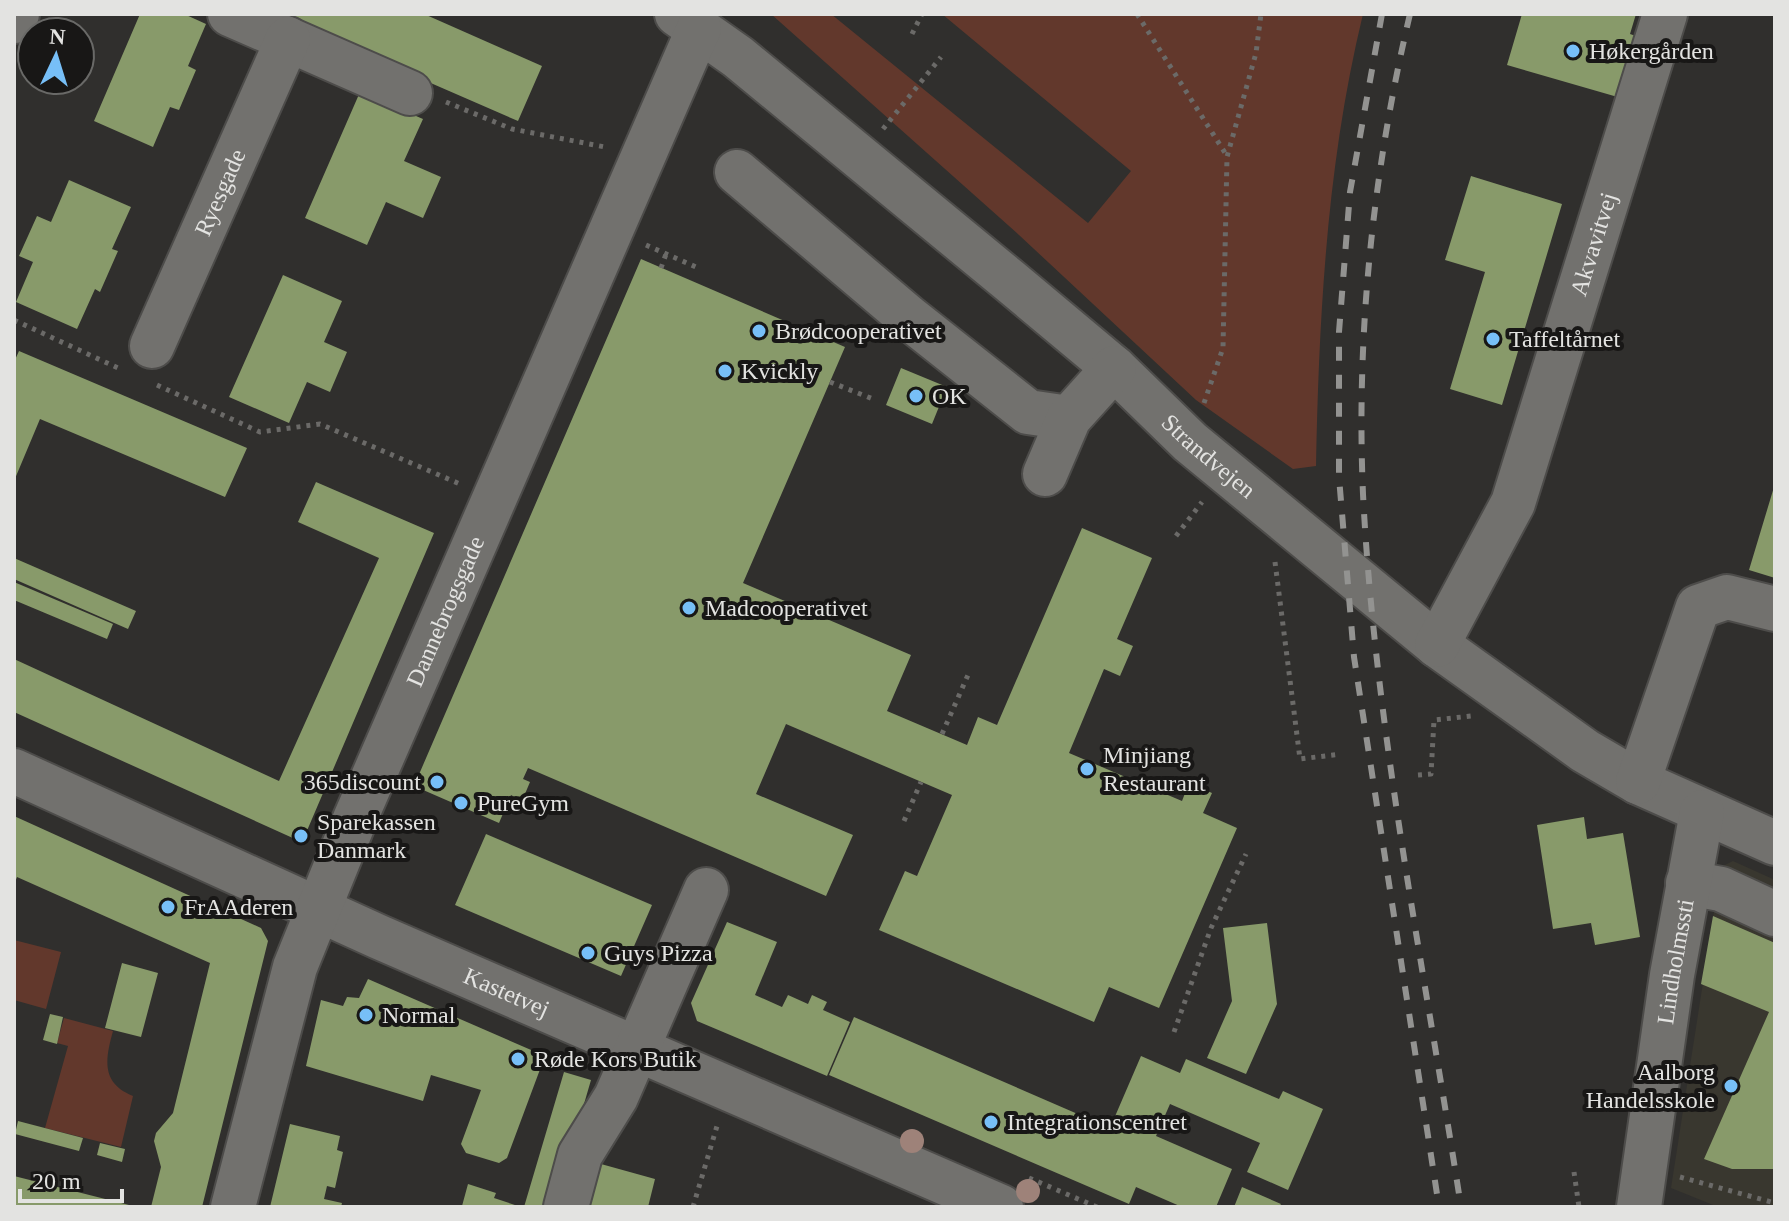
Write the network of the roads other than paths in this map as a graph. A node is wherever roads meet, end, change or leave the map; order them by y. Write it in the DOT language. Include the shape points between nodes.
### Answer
graph roads {
  1 [pos="17,14"];
  2 [pos="230,14"];
  3 [pos="1665,14"];
  4 [pos="14,21"];
  5 [pos="688,21"];
  6 [pos="288,39"];
  7 [pos="410,93"];
  8 [pos="737,172"];
  9 [pos="143,367"];
  10 [pos="1114,368"];
  11 [pos="1069,418"];
  12 [pos="1045,474"];
  13 [pos="1775,609"];
  14 [pos="1437,645"];
  15 [pos="14,771"];
  16 [pos="1638,782"];
  17 [pos="1702,812"];
  18 [pos="1775,843"];
  19 [pos="1688,883"];
  20 [pos="706,890"];
  21 [pos="319,908"];
  22 [pos="1775,914"];
  23 [pos="638,1048"];
  24 [pos="233,1207"];
  25 [pos="566,1207"];
  26 [pos="1001,1207"];
  27 [pos="1639,1207"];
  1 -- 4 [label="street"];
  2 -- 6 [label="street"];
  3 -- 14 [label="street, Akvavitvej" via="1513,503"];
  5 -- 10 [label="street, Strandvejen"];
  5 -- 21 [label="street, Dannebrogsgade" via="645,155"];
  6 -- 7 [label="street"];
  6 -- 9 [label="street, Ryesgade"];
  8 -- 11 [label="street" via="1028,412"];
  10 -- 11 [label="street"];
  10 -- 14 [label="street, Strandvejen" via="1190,442"];
  11 -- 12 [label="street"];
  13 -- 16 [label="street" via="1727,597 1698,607"];
  14 -- 16 [label="street, Strandvejen" via="1585,751"];
  15 -- 21 [label="street, Kastetvej"];
  16 -- 17 [label="street, Strandvejen"];
  17 -- 18 [label="street, Strandvejen"];
  17 -- 19 [label="street, Lindholmssti"];
  19 -- 22 [label="street" via="1721,889"];
  19 -- 27 [label="street, Lindholmssti"];
  20 -- 23 [label="street"];
  21 -- 23 [label="street, Kastetvej"];
  21 -- 24 [label="street, Dannebrogsgade" via="295,967"];
  23 -- 25 [label="street" via="616,1097 580,1155"];
  23 -- 26 [label="street, Kastetvej"];
}
